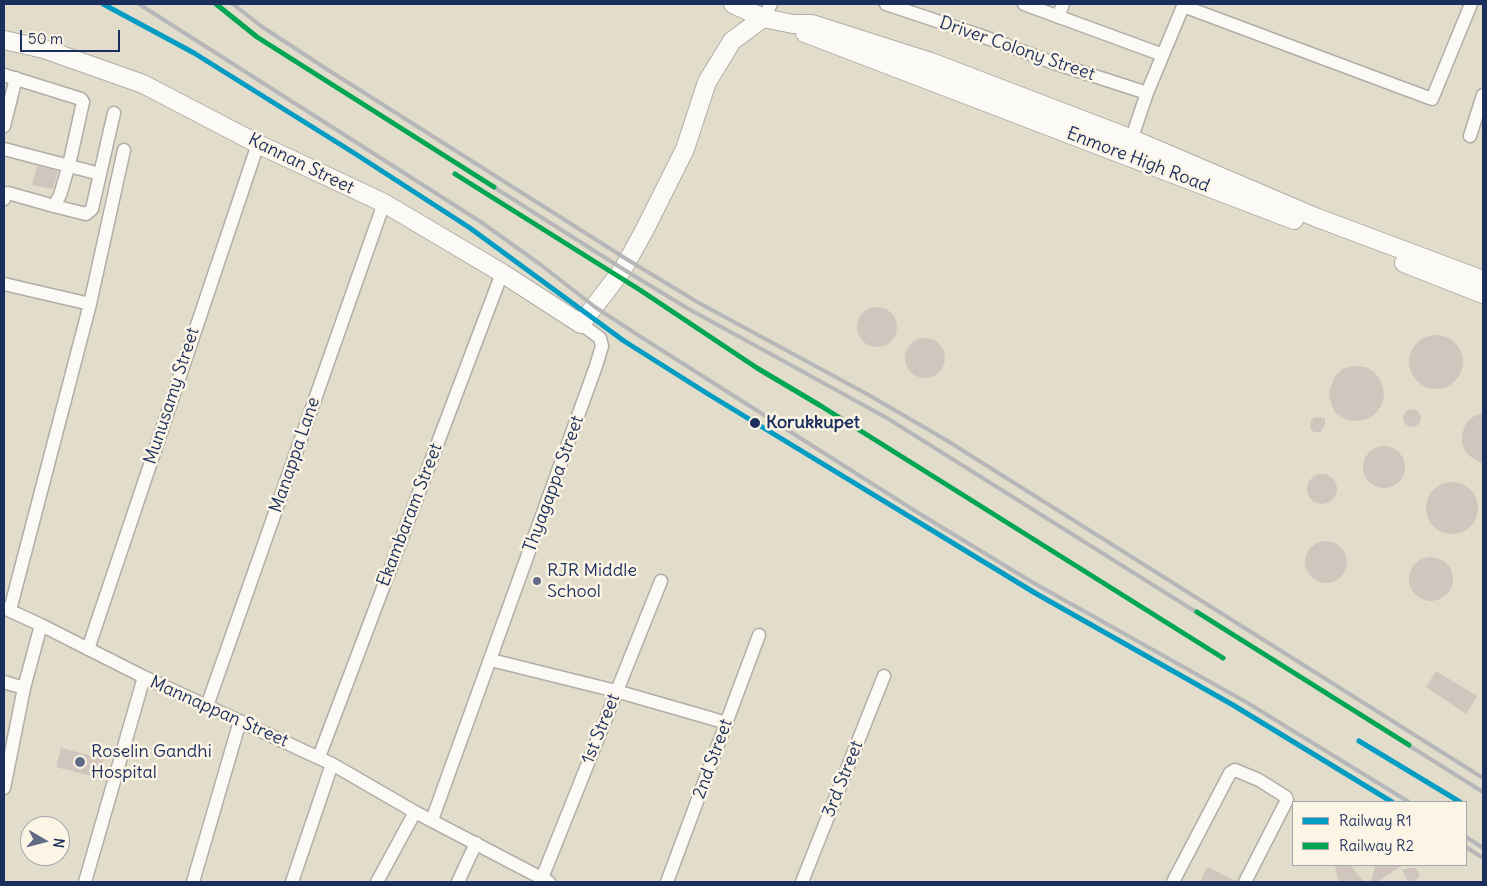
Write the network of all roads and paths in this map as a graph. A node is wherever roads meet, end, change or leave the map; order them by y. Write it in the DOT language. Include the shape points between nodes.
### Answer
graph roads {
  1 [pos="733,4"];
  2 [pos="886,4"];
  3 [pos="1024,4"];
  4 [pos="1062,4"];
  5 [pos="1471,4"];
  6 [pos="1183,5"];
  7 [pos="767,11"];
  8 [pos="1058,17"];
  9 [pos="4,40"];
  10 [pos="1163,55"];
  11 [pos="10,77"];
  12 [pos="1147,94"];
  13 [pos="1482,104"];
  14 [pos="114,113"];
  15 [pos="4,120"];
  16 [pos="1470,136"];
  17 [pos="258,144"];
  18 [pos="1129,147"];
  19 [pos="4,149"];
  20 [pos="124,150"];
  21 [pos="69,165"];
  22 [pos="100,174"];
  23 [pos="5,195"];
  24 [pos="384,203"];
  25 [pos="54,206"];
  26 [pos="502,273"];
  27 [pos="1483,280"];
  28 [pos="4,284"];
  29 [pos="1483,294"];
  30 [pos="90,304"];
  31 [pos="581,324"];
  32 [pos="661,581"];
  33 [pos="7,609"];
  34 [pos="41,625"];
  35 [pos="759,635"];
  36 [pos="88,649"];
  37 [pos="491,660"];
  38 [pos="884,676"];
  39 [pos="144,677"];
  40 [pos="4,682"];
  41 [pos="24,688"];
  42 [pos="616,692"];
  43 [pos="207,706"];
  44 [pos="240,721"];
  45 [pos="727,723"];
  46 [pos="319,757"];
  47 [pos="332,764"];
  48 [pos="5,774"];
  49 [pos="4,788"];
  50 [pos="415,812"];
  51 [pos="432,820"];
  52 [pos="476,843"];
  53 [pos="546,880"];
  54 [pos="85,882"];
  55 [pos="193,882"];
  56 [pos="292,882"];
  57 [pos="377,882"];
  58 [pos="458,882"];
  59 [pos="667,882"];
  60 [pos="802,882"];
  61 [pos="1173,882"];
  62 [pos="1244,882"];
  1 -- 7 [label="main road, Enmore High Road"];
  2 -- 12 [label="street, Driver Colony Street"];
  3 -- 8 [label="street"];
  4 -- 8 [label="street"];
  5 -- 6 [label="street" via="1432,99"];
  6 -- 10 [label="street"];
  7 -- 18 [label="main road, Enmore High Road" via="804,33"];
  7 -- 31 [label="main road" via="732,41 707,82 685,149 644,231 623,269"];
  8 -- 10 [label="street"];
  9 -- 17 [label="main road, Kannan Street" via="44,49 143,84"];
  10 -- 12 [label="street"];
  11 -- 15 [label="street"];
  11 -- 21 [label="street" via="81,99 83,102"];
  12 -- 18 [label="street"];
  13 -- 16 [label="street"];
  14 -- 22 [label="street"];
  17 -- 24 [label="main road, Kannan Street"];
  17 -- 36 [label="street, Munusamy Street"];
  18 -- 27 [label="main road, Enmore High Road"];
  18 -- 29 [label="main road, Enmore High Road"];
  19 -- 21 [label="street"];
  20 -- 30 [label="street"];
  21 -- 22 [label="street"];
  21 -- 25 [label="street"];
  22 -- 25 [label="street" via="92,209 86,214"];
  23 -- 25 [label="street"];
  24 -- 26 [label="main road, Kannan Street"];
  24 -- 43 [label="street, Manappa Lane"];
  26 -- 31 [label="main road, Kannan Street"];
  26 -- 46 [label="street, Ekambaram Street"];
  28 -- 30 [label="street"];
  30 -- 33 [label="street"];
  31 -- 37 [label="street, Thyagappa Street" via="600,338 602,346"];
  32 -- 42 [label="street, 1st Street"];
  33 -- 34 [label="street, Mannappan Street"];
  34 -- 36 [label="street, Mannappan Street"];
  34 -- 41 [label="street"];
  35 -- 45 [label="street, 2nd Street"];
  36 -- 39 [label="street, Mannappan Street"];
  37 -- 42 [label="street"];
  37 -- 51 [label="street, Thyagappa Street"];
  38 -- 60 [label="street, 3rd Street"];
  39 -- 43 [label="street, Mannappan Street"];
  39 -- 54 [label="street"];
  40 -- 41 [label="street"];
  41 -- 48 [label="street"];
  42 -- 45 [label="street"];
  42 -- 53 [label="street, 1st Street"];
  43 -- 44 [label="street, Mannappan Street"];
  44 -- 46 [label="street, Mannappan Street"];
  44 -- 55 [label="street"];
  45 -- 59 [label="street, 2nd Street"];
  46 -- 47 [label="street, Mannappan Street"];
  47 -- 50 [label="street, Mannappan Street"];
  47 -- 56 [label="street"];
  48 -- 49 [label="street"];
  50 -- 51 [label="street, Mannappan Street"];
  50 -- 57 [label="street"];
  51 -- 52 [label="street, Mannappan Street"];
  52 -- 53 [label="street, Mannappan Street"];
  52 -- 58 [label="street"];
  61 -- 62 [label="street" via="1230,773 1235,770 1259,780 1287,800"];
}
